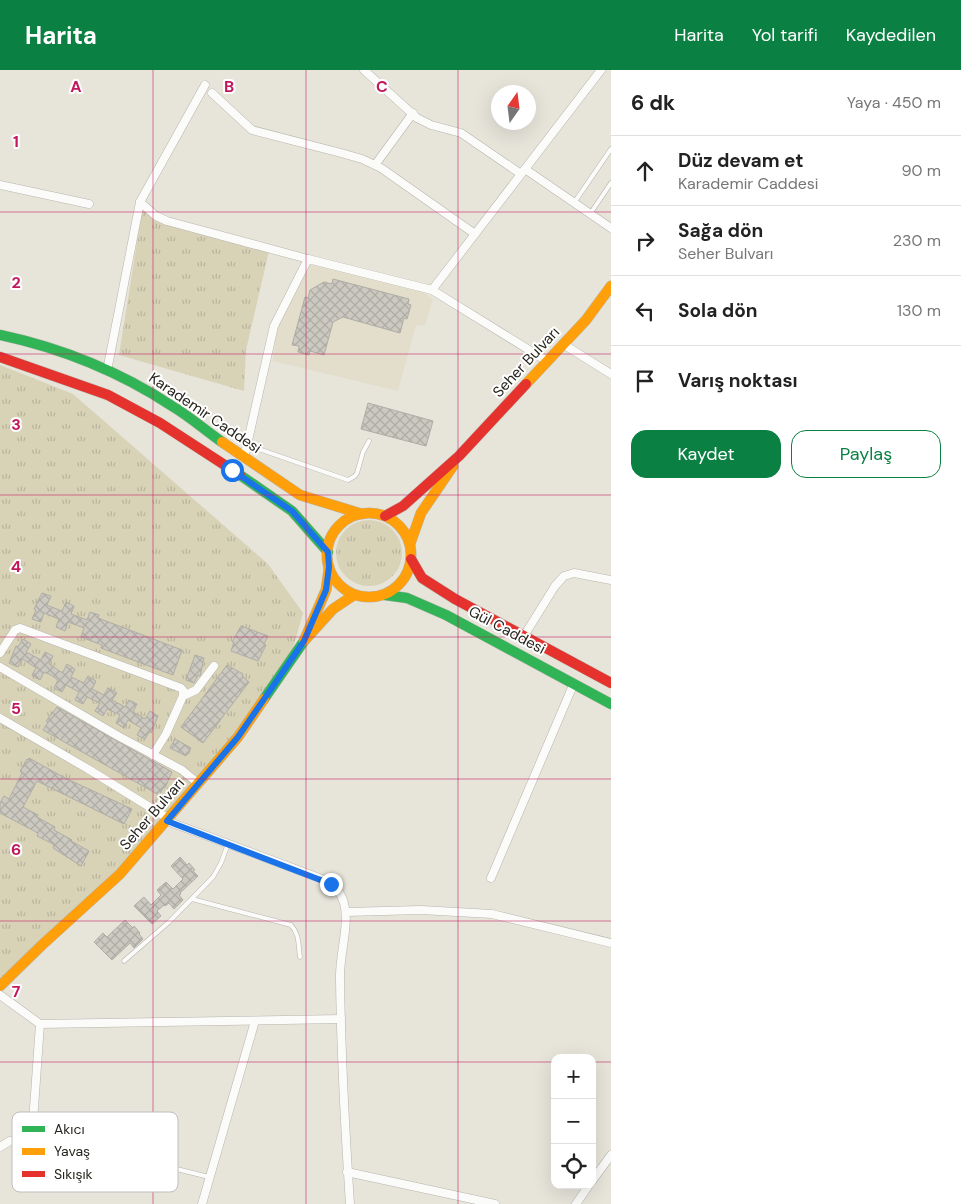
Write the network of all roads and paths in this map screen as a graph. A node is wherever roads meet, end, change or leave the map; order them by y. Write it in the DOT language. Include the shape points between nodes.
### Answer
graph roads {
  1 [pos="364,70"];
  2 [pos="601,70"];
  3 [pos="205,85"];
  4 [pos="212,92"];
  5 [pos="413,114"];
  6 [pos="611,149"];
  7 [pos="375,165"];
  8 [pos="523,172"];
  9 [pos="611,183"];
  10 [pos="0,185"];
  11 [pos="140,202"];
  12 [pos="574,203"];
  13 [pos="89,204"];
  14 [pos="590,214"];
  15 [pos="611,228"];
  16 [pos="475,234"];
  17 [pos="308,259"];
  18 [pos="611,286"];
  19 [pos="432,290"];
  20 [pos="0,335"];
  21 [pos="563,344"];
  22 [pos="0,358"];
  23 [pos="547,361"];
  24 [pos="107,371"];
  25 [pos="611,374"];
  26 [pos="369,441"];
  27 [pos="247,445"];
  28 [pos="459,456"];
  29 [pos="244,458"];
  30 [pos="362,514"];
  31 [pos="385,516"];
  32 [pos="410,544"];
  33 [pos="328,552"];
  34 [pos="412,559"];
  35 [pos="329,567"];
  36 [pos="611,580"];
  37 [pos="354,594"];
  38 [pos="385,595"];
  39 [pos="524,636"];
  40 [pos="304,641"];
  41 [pos="0,653"];
  42 [pos="214,666"];
  43 [pos="0,667"];
  44 [pos="574,683"];
  45 [pos="611,683"];
  46 [pos="183,696"];
  47 [pos="611,704"];
  48 [pos="0,718"];
  49 [pos="153,755"];
  50 [pos="199,784"];
  51 [pos="168,820"];
  52 [pos="228,844"];
  53 [pos="491,878"];
  54 [pos="192,899"];
  55 [pos="346,912"];
  56 [pos="611,943"];
  57 [pos="300,957"];
  58 [pos="124,961"];
  59 [pos="0,986"];
  60 [pos="0,995"];
  61 [pos="341,1019"];
  62 [pos="255,1021"];
  63 [pos="40,1024"];
  64 [pos="34,1112"];
  65 [pos="12,1141"];
  66 [pos="0,1147"];
  67 [pos="611,1155"];
  68 [pos="178,1169"];
  69 [pos="347,1172"];
  70 [pos="596,1176"];
  71 [pos="209,1177"];
  72 [pos="586,1189"];
  73 [pos="202,1204"];
  74 [pos="350,1204"];
  75 [pos="495,1204"];
  76 [pos="576,1204"];
  1 -- 5 [label="street"];
  2 -- 8 [label="street"];
  3 -- 11 [label="street"];
  4 -- 7 [label="street" via="252,130"];
  5 -- 7 [label="street"];
  5 -- 8 [label="street" via="431,125 461,133"];
  6 -- 12 [label="lane"];
  7 -- 16 [label="street"];
  8 -- 12 [label="street"];
  8 -- 16 [label="street"];
  9 -- 14 [label="lane"];
  10 -- 13 [label="street"];
  11 -- 17 [label="street" via="156,216 168,221"];
  11 -- 24 [label="street"];
  12 -- 14 [label="street"];
  14 -- 15 [label="street"];
  16 -- 19 [label="street"];
  17 -- 19 [label="street"];
  17 -- 27 [label="street" via="274,326"];
  18 -- 21 [label="street, Seher Bulvarı"];
  19 -- 23 [label="street"];
  20 -- 24 [label="street, Karademir Caddesi" via="33,342"];
  21 -- 23 [label="street, Seher Bulvarı"];
  21 -- 25 [label="street"];
  22 -- 33 [label="street" via="108,395 160,423 292,511"];
  23 -- 28 [label="street, Seher Bulvarı"];
  24 -- 29 [label="street, Karademir Caddesi" via="173,406"];
  26 -- 27 [label="lane" via="357,473 348,480"];
  27 -- 29 [label="street"];
  28 -- 31 [label="street, Seher Bulvarı" via="403,506"];
  28 -- 32 [label="street, Seher Bulvarı" via="421,513"];
  29 -- 30 [label="street, Karademir Caddesi" via="300,496"];
  30 -- 31 [label="street"];
  30 -- 33 [label="street" via="347,520 336,530"];
  31 -- 32 [label="street" via="403,530"];
  32 -- 34 [label="street"];
  33 -- 35 [label="street"];
  34 -- 38 [label="street" via="403,581"];
  34 -- 39 [label="street, Gül Caddesi" via="422,578"];
  35 -- 37 [label="street" via="341,586"];
  35 -- 40 [label="street, Seher Bulvarı" via="326,590"];
  36 -- 39 [label="street" via="574,573 564,576"];
  37 -- 38 [label="street"];
  37 -- 40 [label="street, Seher Bulvarı" via="332,610"];
  38 -- 44 [label="street, Gül Caddesi" via="407,598 446,615"];
  39 -- 45 [label="street, Gül Caddesi"];
  40 -- 50 [label="street, Seher Bulvarı" via="238,737"];
  41 -- 46 [label="street" via="15,630 20,628 179,687"];
  42 -- 46 [label="street" via="196,690"];
  43 -- 49 [label="street"];
  44 -- 47 [label="street, Gül Caddesi"];
  44 -- 53 [label="street"];
  46 -- 49 [label="street"];
  48 -- 51 [label="street"];
  49 -- 50 [label="street" via="182,770"];
  50 -- 51 [label="street, Seher Bulvarı"];
  51 -- 52 [label="street"];
  51 -- 59 [label="street, Seher Bulvarı" via="120,874"];
  52 -- 54 [label="lane" via="213,878"];
  52 -- 55 [label="street" via="331,884 339,892"];
  54 -- 57 [label="lane" via="291,925 297,932"];
  54 -- 58 [label="lane"];
  55 -- 56 [label="street" via="421,910 492,914"];
  55 -- 61 [label="street" via="340,976"];
  60 -- 63 [label="street"];
  61 -- 62 [label="street"];
  61 -- 69 [label="street"];
  62 -- 63 [label="street"];
  62 -- 71 [label="street"];
  63 -- 64 [label="street"];
  65 -- 66 [label="street"];
  67 -- 70 [label="street"];
  68 -- 71 [label="lane"];
  69 -- 74 [label="street"];
  69 -- 75 [label="street"];
  71 -- 73 [label="street"];
  72 -- 76 [label="street"];
}
